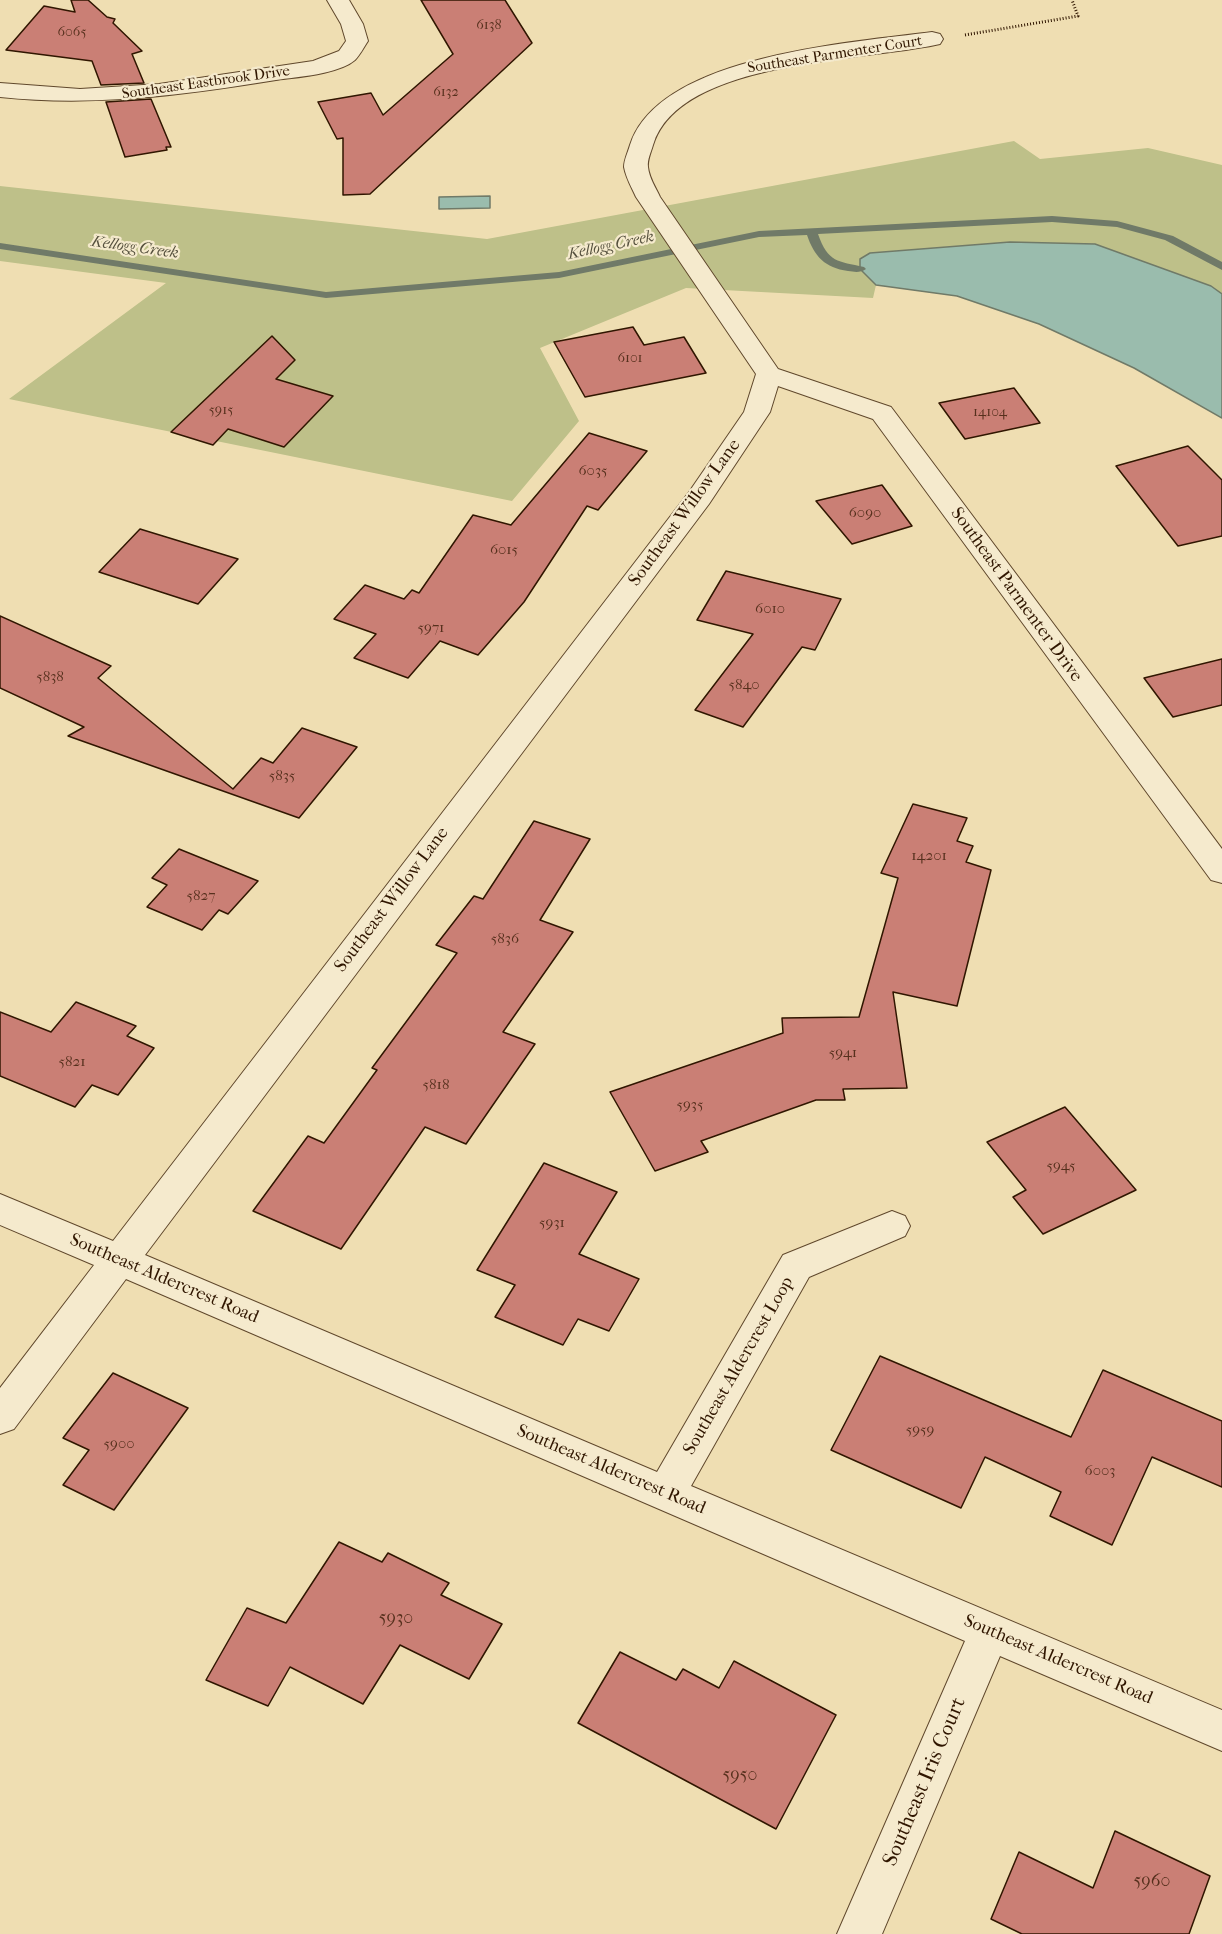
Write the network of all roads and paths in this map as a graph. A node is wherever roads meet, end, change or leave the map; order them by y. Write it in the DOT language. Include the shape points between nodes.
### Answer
graph roads {
  1 [pos="338,0"];
  2 [pos="1072,0"];
  3 [pos="932,39"];
  4 [pos="0,90"];
  5 [pos="769,374"];
  6 [pos="1222,872"];
  7 [pos="0,1209"];
  8 [pos="892,1226"];
  9 [pos="118,1260"];
  10 [pos="0,1418"];
  11 [pos="666,1493"];
  12 [pos="990,1631"];
  13 [pos="1222,1731"];
  14 [pos="859,1934"];
  1 -- 4 [label="street, Southeast Eastbrook Drive" via="357,41 347,56 318,67 112,96 43,96"];
  2 -- 3 [label="path" via="1078,16 997,32"];
  3 -- 5 [label="street, Southeast Parmenter Court" via="747,68 695,88 671,104 645,130 635,165 648,197"];
  5 -- 6 [label="street, Southeast Parmenter Drive" via="882,412"];
  5 -- 9 [label="street, Southeast Willow Lane" via="758,412 699,498"];
  7 -- 9 [label="street, Southeast Aldercrest Road"];
  8 -- 11 [label="street, Southeast Aldercrest Loop" via="796,1266"];
  9 -- 10 [label="street, Southeast Willow Lane"];
  9 -- 11 [label="street, Southeast Aldercrest Road"];
  11 -- 12 [label="street, Southeast Aldercrest Road"];
  12 -- 13 [label="street, Southeast Aldercrest Road"];
  12 -- 14 [label="street, Southeast Iris Court"];
}
